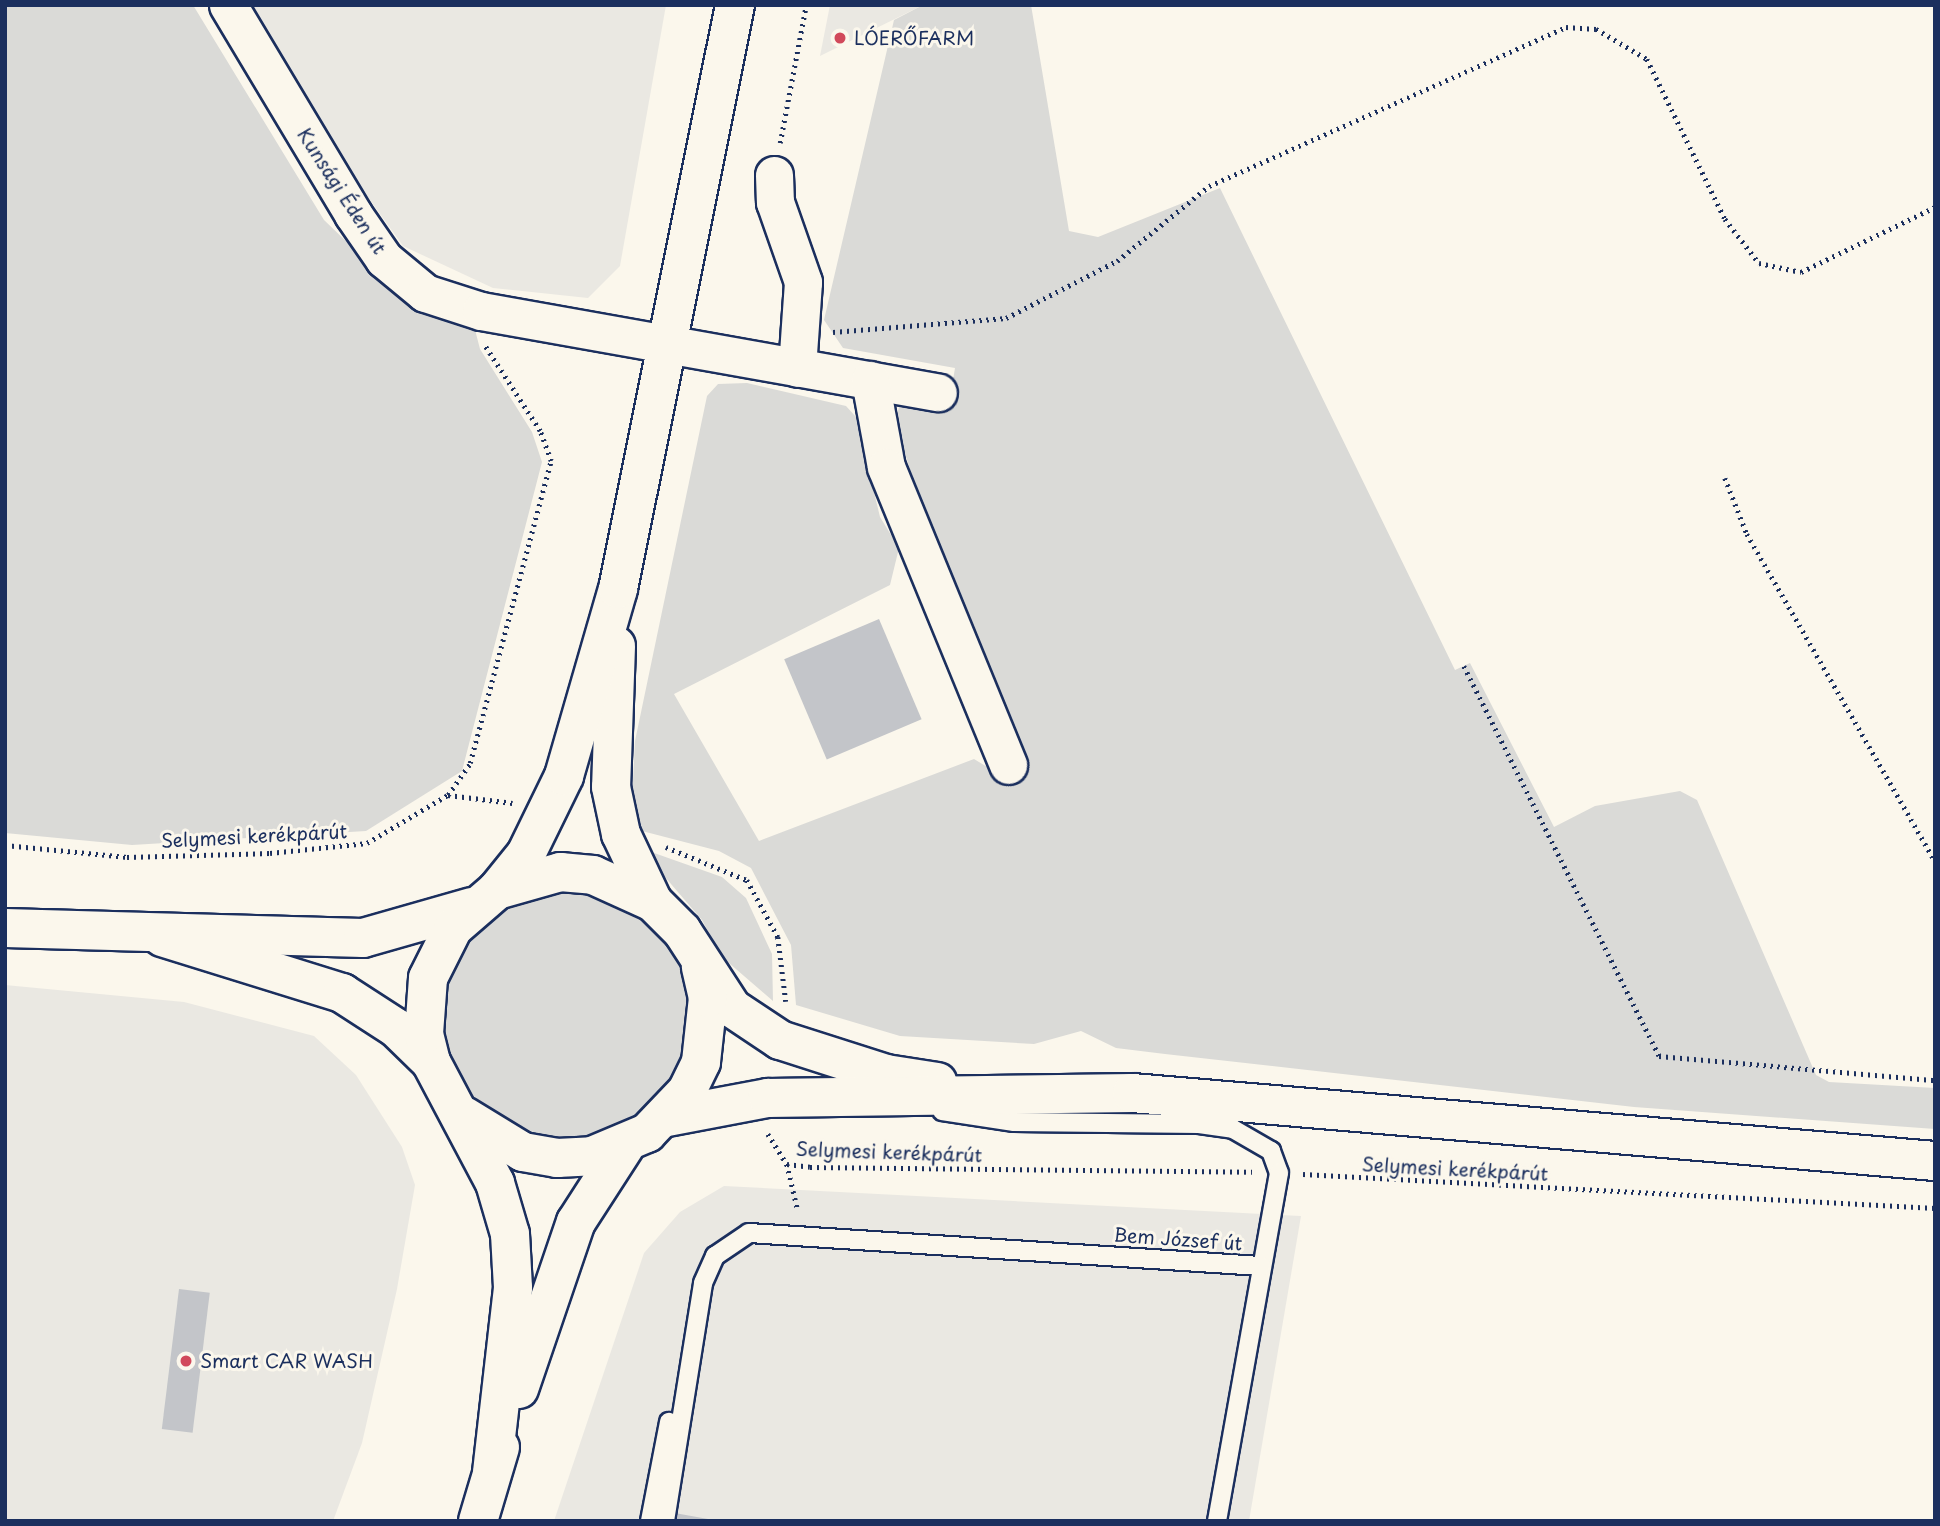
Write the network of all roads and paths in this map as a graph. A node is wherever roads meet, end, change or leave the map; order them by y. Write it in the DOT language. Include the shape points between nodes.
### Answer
graph roads {
  1 [pos="228,5"];
  2 [pos="735,5"];
  3 [pos="806,5"];
  4 [pos="774,175"];
  5 [pos="1935,207"];
  6 [pos="481,311"];
  7 [pos="671,347"];
  8 [pos="799,352"];
  9 [pos="870,380"];
  10 [pos="938,392"];
  11 [pos="1725,478"];
  12 [pos="618,589"];
  13 [pos="1464,666"];
  14 [pos="1007,765"];
  15 [pos="448,795"];
  16 [pos="545,814"];
  17 [pos="621,834"];
  18 [pos="5,845"];
  19 [pos="1935,860"];
  20 [pos="485,899"];
  21 [pos="653,902"];
  22 [pos="5,928"];
  23 [pos="162,937"];
  24 [pos="701,966"];
  25 [pos="780,1040"];
  26 [pos="431,1062"];
  27 [pos="1935,1080"];
  28 [pos="1006,1093"];
  29 [pos="768,1098"];
  30 [pos="873,1101"];
  31 [pos="464,1116"];
  32 [pos="667,1117"];
  33 [pos="625,1146"];
  34 [pos="1935,1161"];
  35 [pos="787,1164"];
  36 [pos="1279,1173"];
  37 [pos="1935,1208"];
  38 [pos="804,1236"];
  39 [pos="1261,1266"];
  40 [pos="703,1283"];
  41 [pos="492,1471"];
  42 [pos="478,1521"];
  43 [pos="650,1521"];
  44 [pos="665,1521"];
  45 [pos="1217,1521"];
  1 -- 6 [label="street, Kunsági Éden út" via="384,259 425,293"];
  2 -- 7 [label="main road"];
  3 -- 4 [label="path"];
  4 -- 8 [label="street" via="775,202 803,282"];
  5 -- 8 [label="path" via="1801,272 1759,263 1725,219 1647,59 1596,29 1566,27 1209,186 1117,261 1006,318"];
  6 -- 7 [label="street, Kunsági Éden út"];
  6 -- 15 [label="path" via="484,345 540,431 551,461 470,763"];
  7 -- 8 [label="street, Kunsági Éden út"];
  7 -- 12 [label="main road"];
  8 -- 9 [label="street, Kunsági Éden út"];
  9 -- 10 [label="street, Kunsági Éden út"];
  9 -- 14 [label="street" via="886,467"];
  11 -- 19 [label="path" via="1747,534"];
  12 -- 16 [label="main road" via="564,776"];
  12 -- 17 [label="main road" via="611,787"];
  13 -- 27 [label="path" via="1659,1056"];
  15 -- 16 [label="path" via="477,794"];
  15 -- 18 [label="path, Selymesi kerékpárút" via="408,823 353,844 127,857"];
  16 -- 20 [label="main road" via="526,855"];
  17 -- 21 [label="main road"];
  17 -- 25 [label="path" via="708,860 747,880 786,965"];
  20 -- 21 [label="main road" via="528,877 593,875"];
  20 -- 23 [label="main road" via="363,938"];
  20 -- 26 [label="main road" via="438,952 428,978 424,1034"];
  21 -- 24 [label="main road" via="682,931"];
  22 -- 23 [label="main road"];
  23 -- 26 [label="main road" via="342,993 396,1028"];
  24 -- 25 [label="main road" via="732,1007"];
  24 -- 32 [label="main road" via="708,998 701,1062"];
  25 -- 28 [label="main road" via="886,1074"];
  26 -- 31 [label="main road"];
  28 -- 30 [label="main road"];
  28 -- 34 [label="main road" via="1271,1100"];
  29 -- 30 [label="main road"];
  29 -- 32 [label="main road"];
  29 -- 35 [label="path, Selymesi kerékpárút" via="766,1130"];
  30 -- 36 [label="lane" via="1014,1122 1233,1129 1271,1151"];
  31 -- 33 [label="main road" via="523,1152 592,1156"];
  31 -- 41 [label="main road" via="510,1234 513,1288"];
  32 -- 33 [label="main road"];
  33 -- 41 [label="main road" via="576,1222"];
  35 -- 36 [label="path, Selymesi kerékpárút"];
  35 -- 38 [label="path"];
  36 -- 37 [label="path, Selymesi kerékpárút"];
  36 -- 39 [label="lane, Bem József út"];
  38 -- 39 [label="lane, Bem József út"];
  38 -- 40 [label="lane, Bem József út" via="749,1233 715,1256"];
  39 -- 45 [label="lane"];
  40 -- 43 [label="lane"];
  40 -- 44 [label="lane"];
  41 -- 42 [label="main road"];
}
